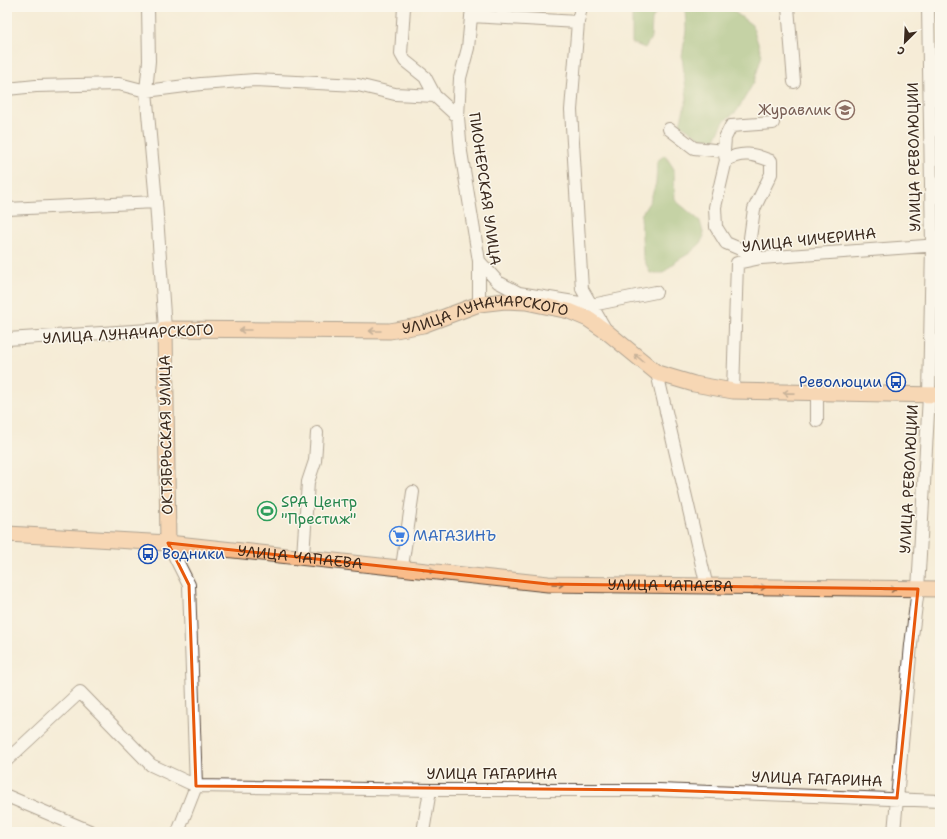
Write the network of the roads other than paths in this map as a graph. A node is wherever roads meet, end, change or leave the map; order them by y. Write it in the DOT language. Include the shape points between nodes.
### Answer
graph roads {
  1 [pos="148,7"];
  2 [pos="404,7"];
  3 [pos="581,7"];
  4 [pos="788,7"];
  5 [pos="928,7"];
  6 [pos="472,12"];
  7 [pos="578,22"];
  8 [pos="794,82"];
  9 [pos="7,89"];
  10 [pos="146,91"];
  11 [pos="435,96"];
  12 [pos="458,117"];
  13 [pos="773,123"];
  14 [pos="935,123"];
  15 [pos="669,129"];
  16 [pos="725,156"];
  17 [pos="156,202"];
  18 [pos="7,209"];
  19 [pos="936,245"];
  20 [pos="761,258"];
  21 [pos="479,261"];
  22 [pos="656,292"];
  23 [pos="479,304"];
  24 [pos="592,304"];
  25 [pos="165,329"];
  26 [pos="607,332"];
  27 [pos="7,340"];
  28 [pos="658,373"];
  29 [pos="733,392"];
  30 [pos="817,393"];
  31 [pos="935,395"];
  32 [pos="817,421"];
  33 [pos="317,433"];
  34 [pos="413,492"];
  35 [pos="7,534"];
  36 [pos="168,543"];
  37 [pos="303,556"];
  38 [pos="402,567"];
  39 [pos="707,587"];
  40 [pos="918,589"];
  41 [pos="940,589"];
  42 [pos="7,760"];
  43 [pos="196,786"];
  44 [pos="430,790"];
  45 [pos="7,796"];
  46 [pos="897,798"];
  47 [pos="940,801"];
  48 [pos="92,832"];
  49 [pos="178,832"];
  50 [pos="423,832"];
  51 [pos="894,832"];
  1 -- 10 [label="street, ОКТЯБРЬСКАЯ УЛИЦА" via="149,61"];
  2 -- 11 [label="street" via="401,54 405,61 425,77"];
  3 -- 7 [label="street"];
  4 -- 8 [label="street"];
  5 -- 14 [label="street, УЛИЦА РЕВОЛЮЦИИ"];
  6 -- 7 [label="street"];
  6 -- 12 [label="street, ПИОНЕРСКАЯ УЛИЦА" via="468,48 460,78"];
  7 -- 24 [label="street" via="571,110 582,289"];
  9 -- 10 [label="street" via="119,84"];
  10 -- 11 [label="street" via="255,80 358,85 395,94"];
  10 -- 17 [label="street, ОКТЯБРЬСКАЯ УЛИЦА"];
  11 -- 12 [label="street"];
  12 -- 21 [label="street, ПИОНЕРСКАЯ УЛИЦА" via="461,152"];
  13 -- 16 [label="street" via="731,126 726,138"];
  14 -- 19 [label="street, УЛИЦА РЕВОЛЮЦИИ"];
  15 -- 16 [label="street" via="694,148"];
  16 -- 20 [label="street" via="715,207 716,227 726,243"];
  16 -- 20 [label="street" via="753,154 771,161 771,174 754,210 750,238 752,251"];
  17 -- 18 [label="street"];
  17 -- 25 [label="street, ОКТЯБРЬСКАЯ УЛИЦА"];
  19 -- 20 [label="street, УЛИЦА ЧИЧЕРИНА"];
  19 -- 31 [label="street, УЛИЦА РЕВОЛЮЦИИ"];
  20 -- 29 [label="street, УЛИЦА ЧИЧЕРИНА" via="736,263"];
  21 -- 23 [label="street, ПИОНЕРСКАЯ УЛИЦА"];
  21 -- 24 [label="street" via="498,282 519,294"];
  22 -- 24 [label="street"];
  23 -- 25 [label="main road, УЛИЦА ЛУНАЧАРСКОГО, one-way" via="423,325 390,331"];
  23 -- 26 [label="main road, УЛИЦА ЛУНАЧАРСКОГО" via="505,301 549,306 588,319"];
  24 -- 26 [label="street"];
  25 -- 27 [label="street, УЛИЦА ЛУНАЧАРСКОГО"];
  25 -- 36 [label="main road, ОКТЯБРЬСКАЯ УЛИЦА"];
  28 -- 26 [label="main road, УЛИЦА ЛУНАЧАРСКОГО, one-way"];
  28 -- 29 [label="main road, УЛИЦА ЛУНАЧАРСКОГО"];
  28 -- 39 [label="street"];
  30 -- 29 [label="main road, УЛИЦА ЛУНАЧАРСКОГО, one-way"];
  30 -- 31 [label="main road, УЛИЦА ЛУНАЧАРСКОГО"];
  30 -- 32 [label="street"];
  31 -- 40 [label="street, УЛИЦА РЕВОЛЮЦИИ"];
  33 -- 37 [label="street" via="315,461 308,482"];
  34 -- 38 [label="street"];
  35 -- 36 [label="main road, УЛИЦА ЧАПАЕВА"];
  36 -- 37 [label="main road, УЛИЦА ЧАПАЕВА"];
  36 -- 43 [label="street, ОКТЯБРЬСКАЯ УЛИЦА" via="189,584"];
  37 -- 38 [label="main road, УЛИЦА ЧАПАЕВА"];
  38 -- 39 [label="main road, УЛИЦА ЧАПАЕВА, one-way" via="548,584"];
  39 -- 40 [label="main road, УЛИЦА ЧАПАЕВА, one-way"];
  40 -- 41 [label="main road, УЛИЦА ЧАПАЕВА"];
  40 -- 46 [label="street, УЛИЦА РЕВОЛЮЦИИ"];
  42 -- 43 [label="street, УЛИЦА ГАГАРИНА" via="80,692 151,765"];
  43 -- 44 [label="street, УЛИЦА ГАГАРИНА"];
  43 -- 49 [label="street, ОКТЯБРЬСКАЯ УЛИЦА"];
  44 -- 46 [label="street, УЛИЦА ГАГАРИНА" via="659,790"];
  44 -- 50 [label="street"];
  45 -- 48 [label="street"];
  46 -- 47 [label="street, УЛИЦА ГАГАРИНА"];
  46 -- 51 [label="street, УЛИЦА РЕВОЛЮЦИИ"];
}
